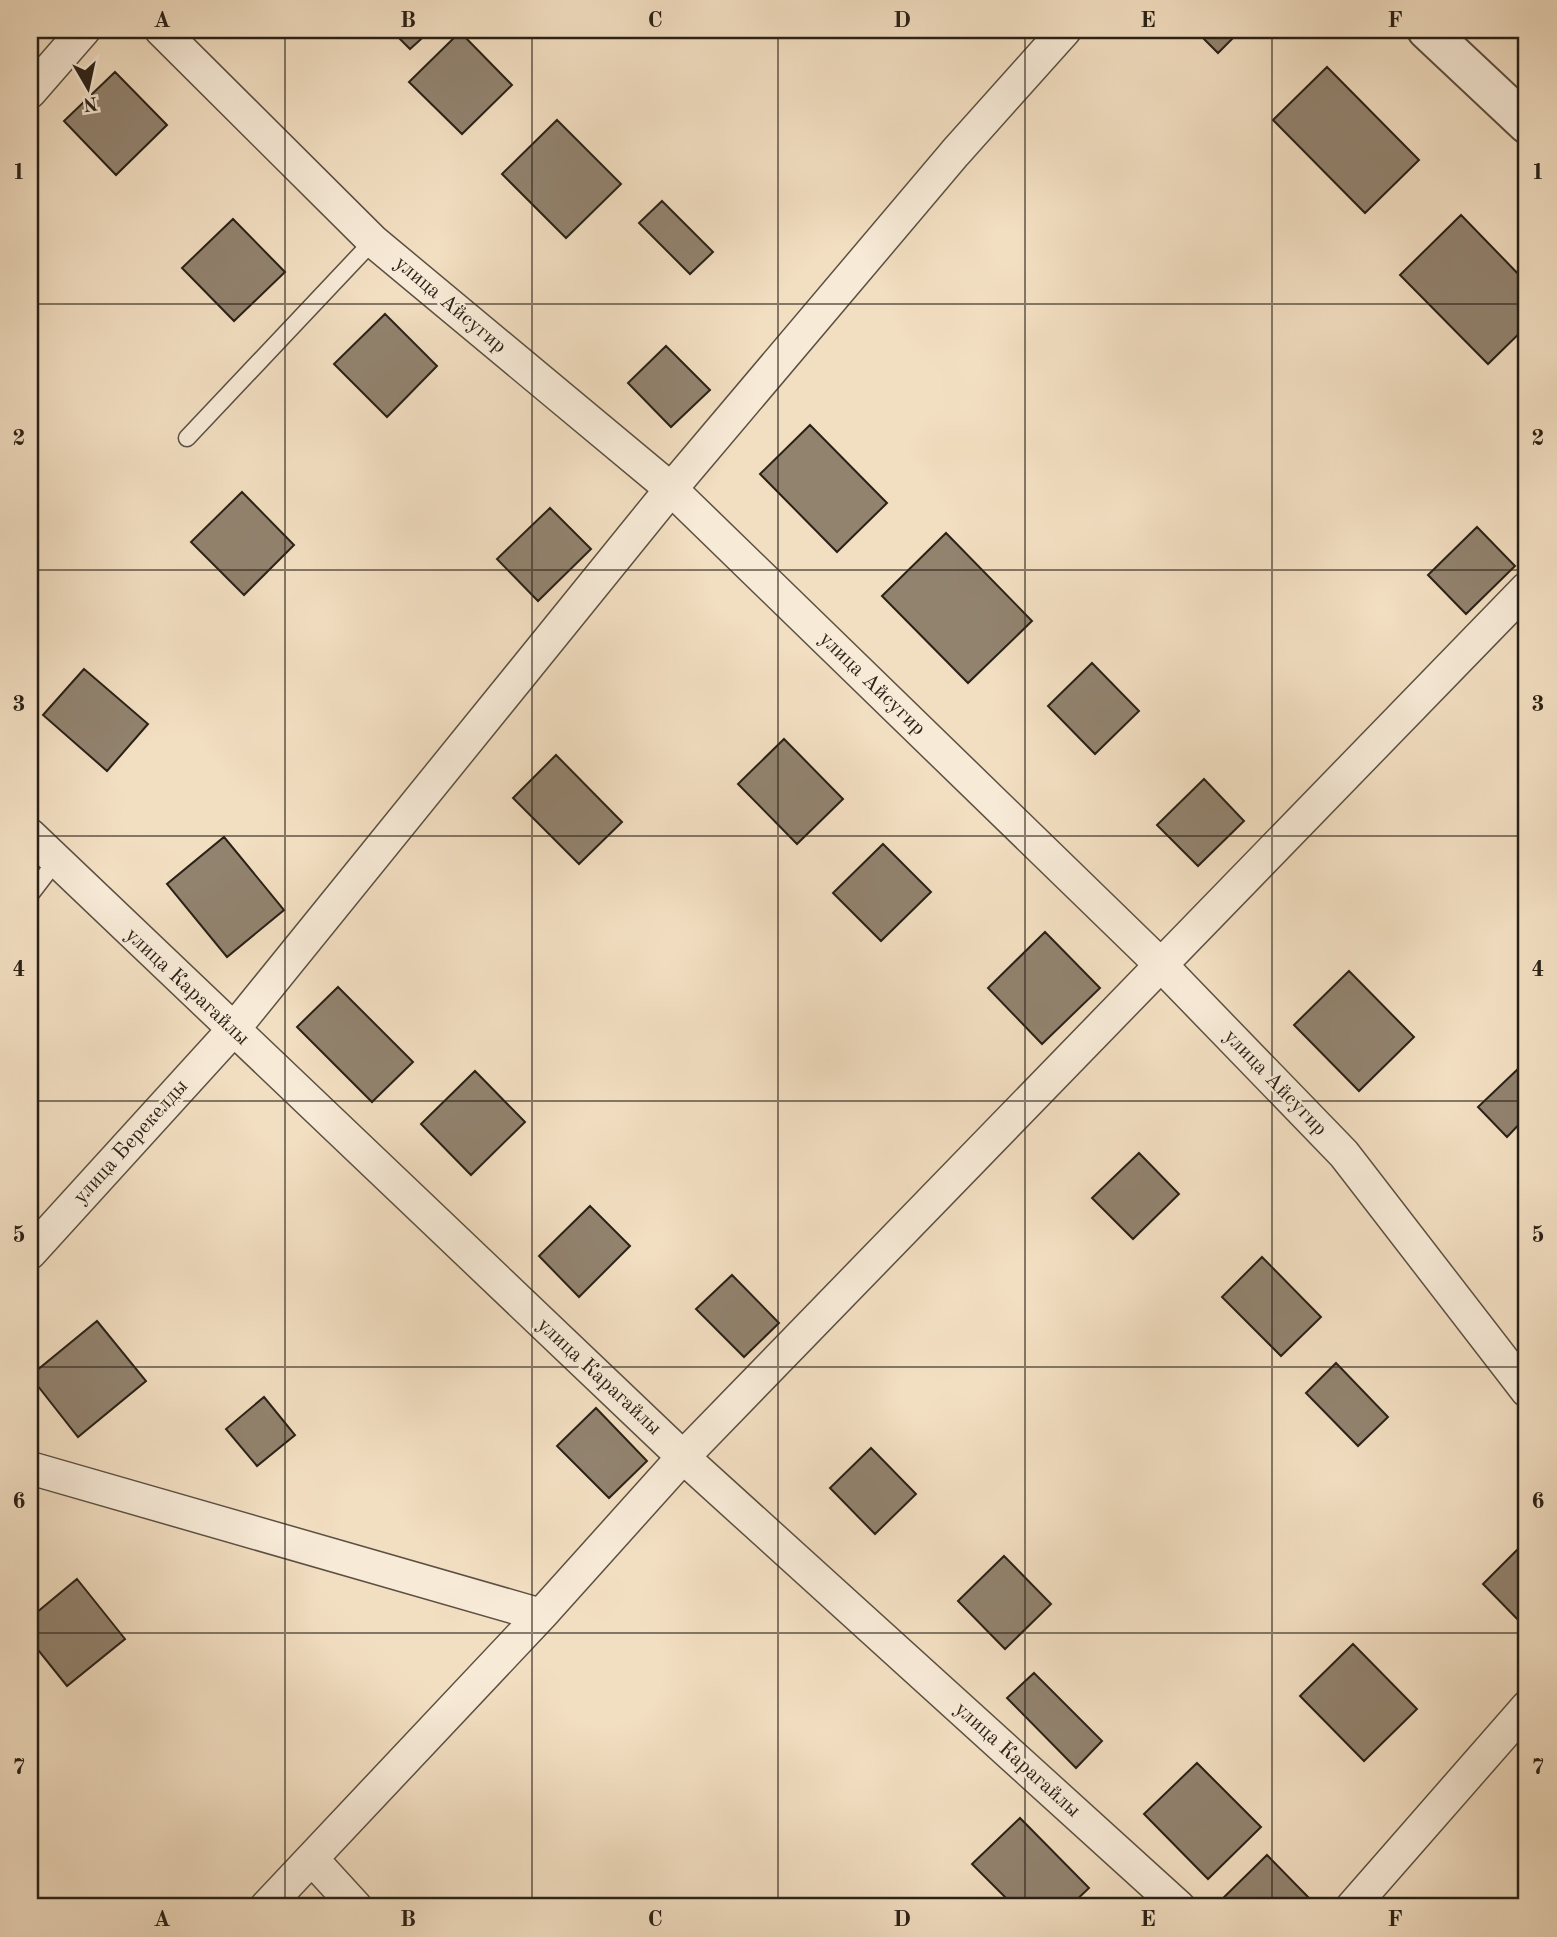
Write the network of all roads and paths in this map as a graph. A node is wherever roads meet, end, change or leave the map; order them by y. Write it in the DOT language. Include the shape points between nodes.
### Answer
graph roads {
  1 [pos="84,30"];
  2 [pos="161,30"];
  3 [pos="1065,30"];
  4 [pos="1427,30"];
  5 [pos="30,92"];
  6 [pos="1527,124"];
  7 [pos="373,241"];
  8 [pos="187,438"];
  9 [pos="671,489"];
  10 [pos="1527,589"];
  11 [pos="30,835"];
  12 [pos="56,861"];
  13 [pos="30,895"];
  14 [pos="1160,964"];
  15 [pos="233,1030"];
  16 [pos="30,1253"];
  17 [pos="1527,1391"];
  18 [pos="683,1457"];
  19 [pos="30,1468"];
  20 [pos="541,1615"];
  21 [pos="1527,1707"];
  22 [pos="313,1860"];
  23 [pos="266,1907"];
  24 [pos="356,1907"];
  25 [pos="1179,1907"];
  26 [pos="1352,1907"];
  1 -- 5 [label="street"];
  2 -- 7 [label="street, улица Айсугир"];
  3 -- 9 [label="street, улица Берекелды"];
  4 -- 6 [label="street"];
  7 -- 8 [label="lane"];
  7 -- 9 [label="street, улица Айсугир"];
  9 -- 14 [label="street, улица Айсугир"];
  9 -- 15 [label="street, улица Берекелды"];
  10 -- 14 [label="street"];
  11 -- 12 [label="street, улица Карагайлы"];
  12 -- 13 [label="lane"];
  12 -- 15 [label="street, улица Карагайлы"];
  14 -- 17 [label="street, улица Айсугир" via="1344,1154"];
  14 -- 18 [label="street"];
  15 -- 16 [label="street, улица Берекелды"];
  15 -- 18 [label="street, улица Карагайлы"];
  18 -- 20 [label="street"];
  18 -- 25 [label="street, улица Карагайлы"];
  19 -- 20 [label="street"];
  20 -- 22 [label="street"];
  21 -- 26 [label="street"];
  22 -- 23 [label="street"];
  22 -- 24 [label="street"];
}
